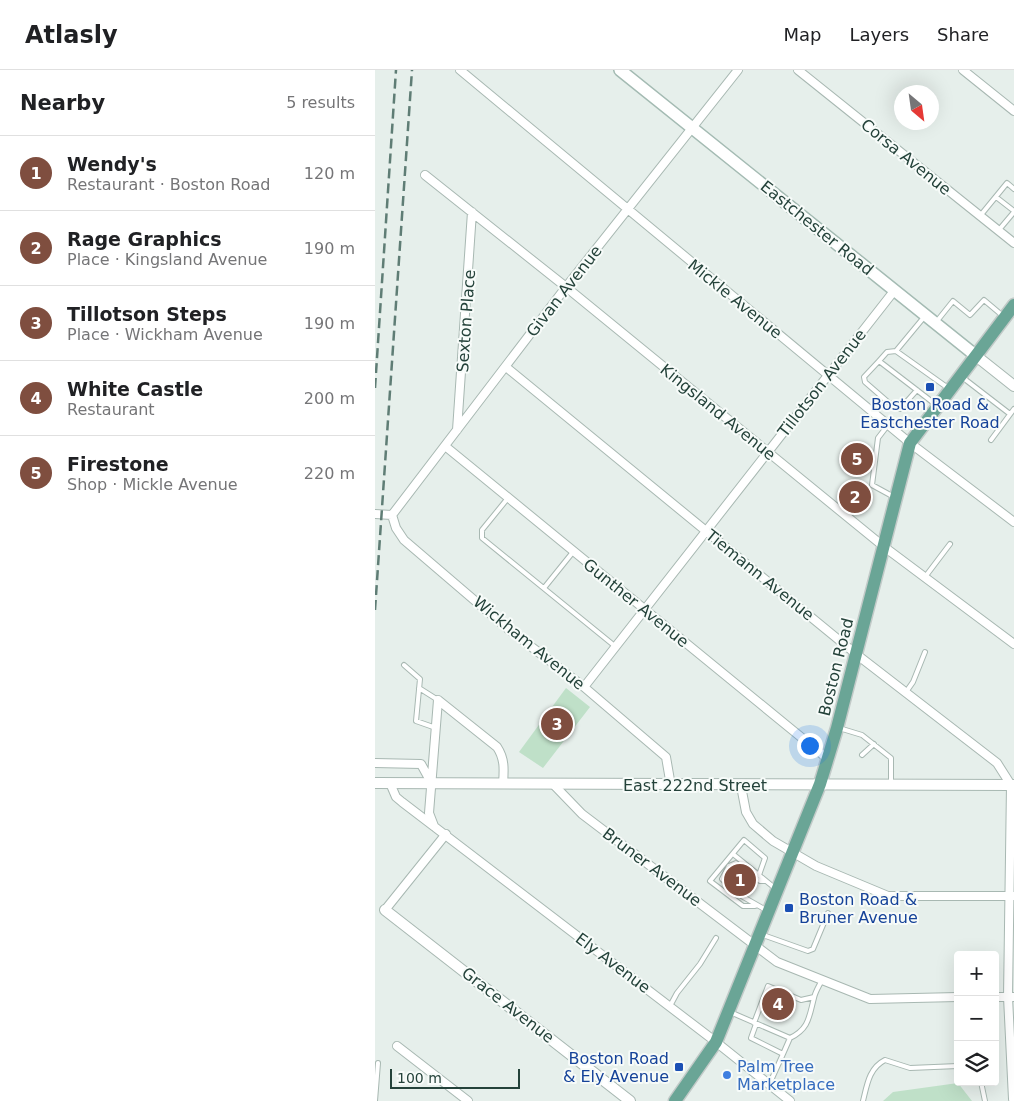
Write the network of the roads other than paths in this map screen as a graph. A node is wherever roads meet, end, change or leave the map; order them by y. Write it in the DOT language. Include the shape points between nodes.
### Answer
graph roads {
  1 [pos="460,70"];
  2 [pos="620,70"];
  3 [pos="798,70"];
  4 [pos="963,70"];
  5 [pos="735,71"];
  6 [pos="1014,111"];
  7 [pos="692,128"];
  8 [pos="425,175"];
  9 [pos="1014,189"];
  10 [pos="996,196"];
  11 [pos="627,210"];
  12 [pos="1014,211"];
  13 [pos="472,212"];
  14 [pos="980,216"];
  15 [pos="998,231"];
  16 [pos="1014,244"];
  17 [pos="566,287"];
  18 [pos="894,291"];
  19 [pos="1014,305"];
  20 [pos="925,315"];
  21 [pos="1005,317"];
  22 [pos="935,323"];
  23 [pos="896,351"];
  24 [pos="975,355"];
  25 [pos="879,361"];
  26 [pos="506,367"];
  27 [pos="828,375"];
  28 [pos="960,376"];
  29 [pos="1014,386"];
  30 [pos="917,390"];
  31 [pos="949,390"];
  32 [pos="938,406"];
  33 [pos="1014,409"];
  34 [pos="1010,414"];
  35 [pos="888,424"];
  36 [pos="457,430"];
  37 [pos="991,440"];
  38 [pos="910,443"];
  39 [pos="445,446"];
  40 [pos="767,453"];
  41 [pos="508,498"];
  42 [pos="896,498"];
  43 [pos="375,514"];
  44 [pos="392,515"];
  45 [pos="1014,522"];
  46 [pos="707,532"];
  47 [pos="950,544"];
  48 [pos="883,546"];
  49 [pos="573,552"];
  50 [pos="925,577"];
  51 [pos="544,588"];
  52 [pos="645,610"];
  53 [pos="1014,644"];
  54 [pos="616,647"];
  55 [pos="925,652"];
  56 [pos="856,654"];
  57 [pos="405,666"];
  58 [pos="584,687"];
  59 [pos="419,688"];
  60 [pos="906,692"];
  61 [pos="438,700"];
  62 [pos="436,728"];
  63 [pos="837,728"];
  64 [pos="874,744"];
  65 [pos="862,755"];
  66 [pos="829,760"];
  67 [pos="375,763"];
  68 [pos="375,783"];
  69 [pos="390,784"];
  70 [pos="431,784"];
  71 [pos="503,784"];
  72 [pos="553,784"];
  73 [pos="820,784"];
  74 [pos="891,784"];
  75 [pos="1012,785"];
  76 [pos="671,786"];
  77 [pos="741,786"];
  78 [pos="435,827"];
  79 [pos="445,834"];
  80 [pos="793,852"];
  81 [pos="733,854"];
  82 [pos="759,875"];
  83 [pos="765,881"];
  84 [pos="778,890"];
  85 [pos="1012,896"];
  86 [pos="755,906"];
  87 [pos="385,910"];
  88 [pos="770,912"];
  89 [pos="828,912"];
  90 [pos="716,938"];
  91 [pos="758,940"];
  92 [pos="822,980"];
  93 [pos="814,997"];
  94 [pos="1011,997"];
  95 [pos="954,998"];
  96 [pos="670,1006"];
  97 [pos="729,1011"];
  98 [pos="755,1024"];
  99 [pos="790,1038"];
  100 [pos="716,1042"];
  101 [pos="397,1046"];
  102 [pos="783,1054"];
  103 [pos="378,1063"];
  104 [pos="1013,1065"];
  105 [pos="954,1066"];
  106 [pos="769,1085"];
  107 [pos="982,1086"];
  108 [pos="1013,1098"];
  109 [pos="375,1101"];
  110 [pos="468,1101"];
  111 [pos="630,1101"];
  112 [pos="675,1101"];
  113 [pos="790,1101"];
  114 [pos="863,1101"];
  115 [pos="985,1101"];
  1 -- 11 [label="street, Mickle Avenue"];
  2 -- 7 [label="main road, Eastchester Road"];
  3 -- 14 [label="street, Corsa Avenue"];
  4 -- 6 [label="street"];
  5 -- 7 [label="street, Givan Avenue"];
  7 -- 11 [label="street, Givan Avenue"];
  7 -- 18 [label="main road, Eastchester Road"];
  8 -- 13 [label="street, Kingsland Avenue"];
  9 -- 10 [label="lane" via="1007,183"];
  10 -- 12 [label="lane"];
  10 -- 14 [label="lane"];
  11 -- 17 [label="street, Givan Avenue"];
  11 -- 27 [label="street, Mickle Avenue"];
  12 -- 15 [label="lane"];
  13 -- 17 [label="street, Kingsland Avenue"];
  13 -- 36 [label="street, Sexton Place"];
  14 -- 15 [label="street, Corsa Avenue"];
  15 -- 16 [label="street, Corsa Avenue"];
  17 -- 26 [label="street, Givan Avenue"];
  17 -- 40 [label="street, Kingsland Avenue"];
  18 -- 20 [label="main road, Eastchester Road"];
  18 -- 27 [label="street, Tillotson Avenue"];
  19 -- 21 [label="main road, Boston Road"];
  20 -- 22 [label="main road, Eastchester Road"];
  20 -- 23 [label="lane"];
  21 -- 22 [label="lane" via="985,300 969,316 953,301"];
  21 -- 24 [label="main road, Boston Road"];
  22 -- 24 [label="main road, Eastchester Road"];
  23 -- 25 [label="lane" via="887,352"];
  23 -- 31 [label="lane"];
  24 -- 28 [label="main road, Boston Road"];
  24 -- 29 [label="street, Eastchester Road"];
  25 -- 30 [label="lane"];
  25 -- 30 [label="lane" via="864,377 865,382 888,402 901,409"];
  26 -- 36 [label="street, Givan Avenue"];
  26 -- 46 [label="street, Tiemann Avenue"];
  27 -- 35 [label="street, Mickle Avenue"];
  27 -- 40 [label="street, Tillotson Avenue"];
  28 -- 31 [label="main road, Boston Road"];
  28 -- 34 [label="lane"];
  30 -- 32 [label="lane"];
  31 -- 32 [label="main road, Boston Road"];
  32 -- 38 [label="main road, Boston Road"];
  33 -- 34 [label="lane"];
  34 -- 37 [label="lane"];
  35 -- 38 [label="street, Mickle Avenue"];
  35 -- 42 [label="lane" via="878,438 872,484"];
  36 -- 39 [label="street, Givan Avenue"];
  38 -- 42 [label="main road, Boston Road"];
  38 -- 45 [label="street, Mickle Avenue"];
  39 -- 41 [label="street, Gunther Avenue"];
  39 -- 44 [label="street, Givan Avenue"];
  40 -- 46 [label="street, Tillotson Avenue"];
  40 -- 48 [label="street, Kingsland Avenue"];
  41 -- 49 [label="street, Gunther Avenue"];
  41 -- 51 [label="lane" via="482,530 482,538"];
  42 -- 48 [label="main road, Boston Road"];
  43 -- 44 [label="street"];
  44 -- 58 [label="street, Wickham Avenue" via="404,540 508,629"];
  46 -- 52 [label="street, Tillotson Avenue"];
  46 -- 56 [label="street, Tiemann Avenue"];
  47 -- 50 [label="lane"];
  48 -- 50 [label="street, Kingsland Avenue"];
  48 -- 56 [label="main road, Boston Road"];
  49 -- 51 [label="lane"];
  49 -- 52 [label="street, Gunther Avenue"];
  50 -- 53 [label="street, Kingsland Avenue"];
  51 -- 54 [label="lane"];
  52 -- 54 [label="street, Tillotson Avenue"];
  52 -- 66 [label="street, Gunther Avenue"];
  54 -- 58 [label="street, Tillotson Avenue"];
  55 -- 60 [label="lane"];
  56 -- 60 [label="street, Tiemann Avenue"];
  56 -- 63 [label="main road, Boston Road"];
  57 -- 59 [label="lane" via="420,679"];
  58 -- 76 [label="street, Wickham Avenue" via="666,757"];
  59 -- 61 [label="lane"];
  59 -- 62 [label="lane" via="416,720"];
  60 -- 75 [label="street, Tiemann Avenue" via="997,763"];
  61 -- 62 [label="street"];
  61 -- 71 [label="street" via="497,747 503,761"];
  62 -- 70 [label="street"];
  63 -- 64 [label="lane" via="862,735"];
  63 -- 66 [label="main road, Boston Road"];
  64 -- 65 [label="lane"];
  64 -- 74 [label="lane" via="891,758"];
  66 -- 73 [label="main road, Boston Road"];
  67 -- 70 [label="street" via="421,764"];
  68 -- 69 [label="street, East 222nd Street"];
  69 -- 70 [label="street, East 222nd Street"];
  69 -- 78 [label="street, Ely Avenue" via="396,797"];
  70 -- 71 [label="street, East 222nd Street"];
  70 -- 78 [label="street" via="429,813"];
  71 -- 72 [label="street, East 222nd Street"];
  72 -- 76 [label="street, East 222nd Street"];
  72 -- 91 [label="street, Bruner Avenue" via="582,814"];
  73 -- 74 [label="street, East 222nd Street"];
  73 -- 77 [label="street, East 222nd Street"];
  73 -- 80 [label="main road, Boston Road"];
  74 -- 75 [label="street, East 222nd Street"];
  75 -- 85 [label="street"];
  76 -- 77 [label="street, East 222nd Street"];
  77 -- 80 [label="street" via="746,812 753,824"];
  78 -- 79 [label="street, Ely Avenue"];
  79 -- 87 [label="street"];
  79 -- 96 [label="street, Ely Avenue"];
  80 -- 84 [label="main road, Boston Road"];
  80 -- 85 [label="street" via="816,866 889,896"];
  81 -- 82 [label="lane"];
  81 -- 82 [label="lane" via="745,840 765,858"];
  81 -- 86 [label="lane" via="711,881 743,906"];
  82 -- 83 [label="lane"];
  83 -- 84 [label="lane"];
  83 -- 86 [label="lane" via="759,881 735,863 723,872 722,879"];
  84 -- 88 [label="main road, Boston Road"];
  85 -- 94 [label="street"];
  86 -- 88 [label="lane"];
  87 -- 111 [label="street, Grace Avenue"];
  88 -- 91 [label="main road, Boston Road"];
  89 -- 91 [label="lane" via="813,949 809,951"];
  90 -- 96 [label="lane"];
  91 -- 92 [label="street, Bruner Avenue" via="777,962"];
  91 -- 97 [label="main road, Boston Road"];
  92 -- 93 [label="lane"];
  92 -- 95 [label="street, Bruner Avenue" via="870,999"];
  93 -- 98 [label="lane" via="801,1000 768,986"];
  93 -- 99 [label="lane" via="811,1014 801,1033"];
  94 -- 104 [label="street"];
  96 -- 100 [label="street, Ely Avenue"];
  97 -- 98 [label="lane"];
  97 -- 100 [label="main road, Boston Road"];
  98 -- 99 [label="lane"];
  98 -- 102 [label="lane" via="751,1038"];
  99 -- 102 [label="lane"];
  100 -- 106 [label="street, Ely Avenue"];
  100 -- 112 [label="main road, Boston Road"];
  101 -- 110 [label="street"];
  102 -- 106 [label="lane"];
  103 -- 109 [label="lane"];
  104 -- 108 [label="street"];
  105 -- 114 [label="lane" via="909,1068 885,1060 877,1064 869,1077"];
  106 -- 113 [label="street, Ely Avenue"];
  107 -- 115 [label="lane"];
}
